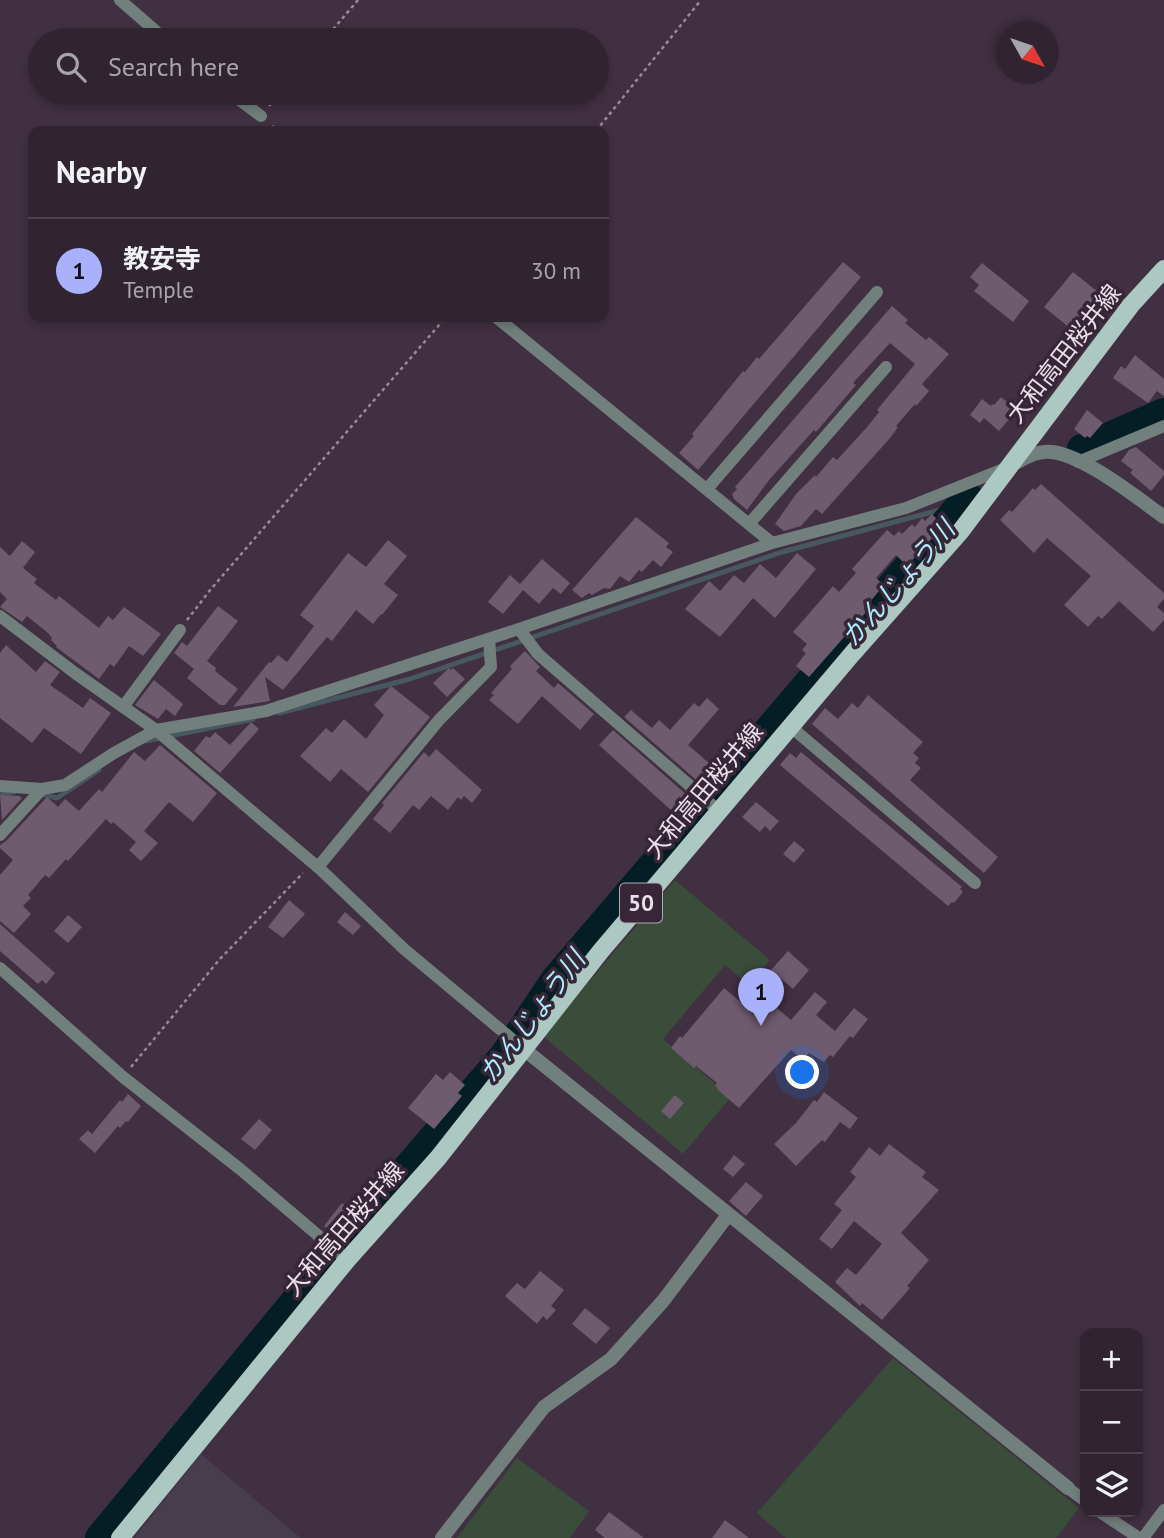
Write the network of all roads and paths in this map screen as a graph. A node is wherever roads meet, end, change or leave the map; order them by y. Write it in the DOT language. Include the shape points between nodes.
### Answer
graph roads {
  1 [pos="120,0"];
  2 [pos="358,0"];
  3 [pos="701,0"];
  4 [pos="152,28"];
  5 [pos="334,28"];
  6 [pos="246,105"];
  7 [pos="261,116"];
  8 [pos="600,126"];
  9 [pos="1164,269"];
  10 [pos="877,292"];
  11 [pos="442,322"];
  12 [pos="502,322"];
  13 [pos="886,367"];
  14 [pos="1164,426"];
  15 [pos="1078,462"];
  16 [pos="1007,468"];
  17 [pos="707,489"];
  18 [pos="1164,517"];
  19 [pos="749,524"];
  20 [pos="772,543"];
  21 [pos="0,616"];
  22 [pos="519,629"];
  23 [pos="180,630"];
  24 [pos="489,639"];
  25 [pos="123,707"];
  26 [pos="791,727"];
  27 [pos="156,730"];
  28 [pos="0,786"];
  29 [pos="42,789"];
  30 [pos="712,805"];
  31 [pos="0,835"];
  32 [pos="315,865"];
  33 [pos="975,883"];
  34 [pos="0,968"];
  35 [pos="518,1044"];
  36 [pos="123,1077"];
  37 [pos="728,1215"];
  38 [pos="340,1255"];
  39 [pos="1068,1488"];
  40 [pos="1080,1497"];
  41 [pos="1164,1510"];
  42 [pos="1108,1517"];
  43 [pos="120,1538"];
  44 [pos="442,1538"];
  45 [pos="1141,1538"];
  1 -- 4 [label="street"];
  2 -- 5 [label="path"];
  3 -- 8 [label="path"];
  6 -- 7 [label="street"];
  9 -- 16 [label="main road, 大和高田桜井線 / 50"];
  10 -- 17 [label="street"];
  11 -- 23 [label="path"];
  12 -- 17 [label="street"];
  13 -- 19 [label="street"];
  14 -- 15 [label="street"];
  15 -- 16 [label="street" via="1052,452 1034,454"];
  15 -- 18 [label="street"];
  16 -- 20 [label="street" via="906,508"];
  16 -- 26 [label="main road, 大和高田桜井線 / 50" via="960,532"];
  17 -- 19 [label="street"];
  19 -- 20 [label="street"];
  20 -- 22 [label="street"];
  21 -- 25 [label="street"];
  22 -- 24 [label="street"];
  22 -- 30 [label="street" via="538,654"];
  23 -- 25 [label="street"];
  24 -- 27 [label="street" via="267,711"];
  24 -- 32 [label="street" via="491,667 439,720"];
  25 -- 27 [label="street"];
  26 -- 30 [label="main road, 大和高田桜井線 / 50"];
  26 -- 33 [label="street"];
  27 -- 29 [label="street" via="65,785"];
  27 -- 32 [label="street"];
  28 -- 29 [label="street"];
  29 -- 31 [label="street"];
  30 -- 35 [label="main road, 大和高田桜井線 / 50" via="600,952"];
  32 -- 35 [label="street" via="404,949"];
  32 -- 36 [label="path" via="219,960"];
  34 -- 36 [label="street"];
  35 -- 37 [label="street"];
  35 -- 38 [label="main road, 大和高田桜井線 / 50" via="438,1158"];
  36 -- 38 [label="street"];
  37 -- 39 [label="street"];
  37 -- 44 [label="street" via="663,1301 611,1359 544,1407"];
  38 -- 43 [label="main road, 大和高田桜井線 / 50"];
  39 -- 40 [label="street"];
  41 -- 45 [label="street"];
  42 -- 45 [label="street"];
}
